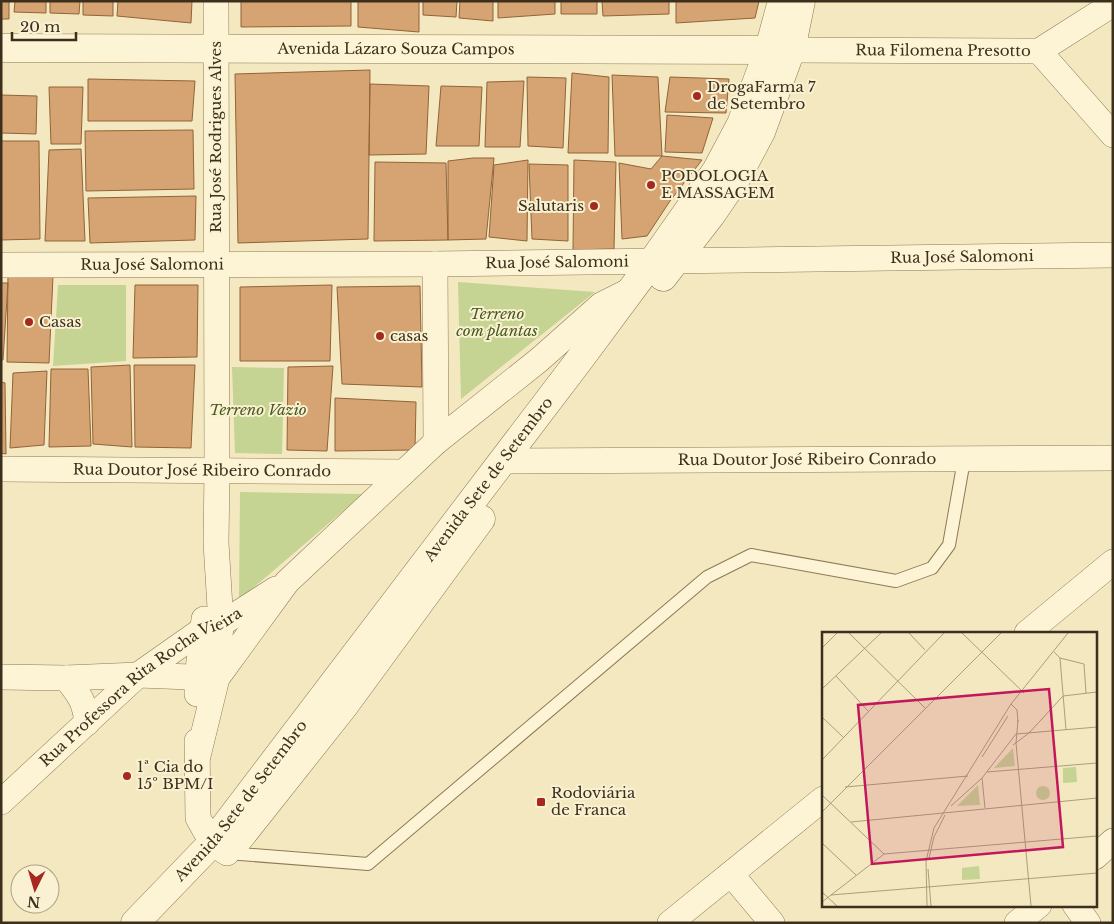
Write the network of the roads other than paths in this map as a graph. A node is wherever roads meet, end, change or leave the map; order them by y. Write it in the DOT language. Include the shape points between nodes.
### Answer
graph roads {
  1 [pos="216,1"];
  2 [pos="782,1"];
  3 [pos="800,1"];
  4 [pos="1113,4"];
  5 [pos="1,48"];
  6 [pos="216,49"];
  7 [pos="780,50"];
  8 [pos="1039,51"];
  9 [pos="1113,135"];
  10 [pos="1113,255"];
  11 [pos="663,261"];
  12 [pos="436,264"];
  13 [pos="1,265"];
  14 [pos="217,265"];
  15 [pos="629,291"];
  16 [pos="539,360"];
  17 [pos="588,362"];
  18 [pos="436,442"];
  19 [pos="1113,458"];
  20 [pos="964,460"];
  21 [pos="513,461"];
  22 [pos="1,469"];
  23 [pos="217,472"];
  24 [pos="404,472"];
  25 [pos="1113,562"];
  26 [pos="288,582"];
  27 [pos="212,627"];
  28 [pos="1029,632"];
  29 [pos="138,675"];
  30 [pos="1,677"];
  31 [pos="66,678"];
  32 [pos="207,678"];
  33 [pos="87,723"];
  34 [pos="822,800"];
  35 [pos="1,802"];
  36 [pos="1113,841"];
  37 [pos="219,848"];
  38 [pos="1096,856"];
  39 [pos="731,874"];
  40 [pos="1038,906"];
  41 [pos="1076,906"];
  42 [pos="150,920"];
  43 [pos="670,923"];
  44 [pos="772,923"];
  45 [pos="1017,923"];
  46 [pos="1088,923"];
  1 -- 6 [label="street, Rua José Rodrigues Alves"];
  2 -- 7 [label="street, Avenida Sete de Setembro"];
  3 -- 7 [label="street, Avenida Sete de Setembro"];
  4 -- 8 [label="street, Rua Filomena Presotto"];
  5 -- 6 [label="street, Avenida Lázaro Souza Campos"];
  6 -- 7 [label="street, Avenida Lázaro Souza Campos"];
  6 -- 14 [label="street, Rua José Rodrigues Alves"];
  7 -- 8 [label="street, Rua Filomena Presotto"];
  7 -- 11 [label="street, Avenida Sete de Setembro" via="761,132 737,177 711,214"];
  8 -- 9 [label="street"];
  10 -- 11 [label="street, Rua José Salomoni"];
  11 -- 12 [label="street, Rua José Salomoni"];
  11 -- 15 [label="street, Avenida Sete de Setembro"];
  11 -- 17 [label="street, Avenida Sete de Setembro"];
  12 -- 14 [label="street, Rua José Salomoni"];
  12 -- 18 [label="street"];
  13 -- 14 [label="street, Rua José Salomoni"];
  14 -- 23 [label="street, Rua José Rodrigues Alves"];
  15 -- 16 [label="street, Rua Professora Rita Rocha Vieira" via="601,305"];
  15 -- 17 [label="street, Avenida Sete de Setembro"];
  16 -- 17 [label="street"];
  16 -- 18 [label="street, Rua Professora Rita Rocha Vieira"];
  17 -- 21 [label="street, Avenida Sete de Setembro"];
  18 -- 24 [label="street, Rua Professora Rita Rocha Vieira"];
  19 -- 20 [label="street, Rua Doutor José Ribeiro Conrado"];
  20 -- 21 [label="street, Rua Doutor José Ribeiro Conrado"];
  20 -- 37 [label="lane" via="949,545 932,568 896,581 751,555 707,577 368,864"];
  21 -- 37 [label="street, Avenida Sete de Setembro" via="344,706"];
  22 -- 23 [label="street, Rua Doutor José Ribeiro Conrado"];
  23 -- 24 [label="street, Rua Doutor José Ribeiro Conrado"];
  23 -- 27 [label="street, Rua José Rodrigues Alves"];
  24 -- 26 [label="street, Rua Professora Rita Rocha Vieira"];
  25 -- 28 [label="street"];
  26 -- 27 [label="street, Rua Professora Rita Rocha Vieira"];
  26 -- 32 [label="street, Rua Professora Rita Rocha Vieira"];
  27 -- 29 [label="street, Rua Professora Rita Rocha Vieira"];
  27 -- 32 [label="street, Rua José Rodrigues Alves"];
  29 -- 31 [label="street"];
  29 -- 32 [label="street"];
  29 -- 33 [label="street, Rua Professora Rita Rocha Vieira"];
  30 -- 31 [label="street"];
  31 -- 33 [label="street" via="80,694 86,708"];
  32 -- 37 [label="street, Rua José Rodrigues Alves" via="198,756 198,818"];
  33 -- 35 [label="street, Rua Professora Rita Rocha Vieira"];
  34 -- 39 [label="street"];
  36 -- 38 [label="street"];
  37 -- 42 [label="street, Avenida Sete de Setembro"];
  39 -- 43 [label="street"];
  39 -- 44 [label="street"];
  40 -- 45 [label="street"];
  41 -- 46 [label="street"];
}
